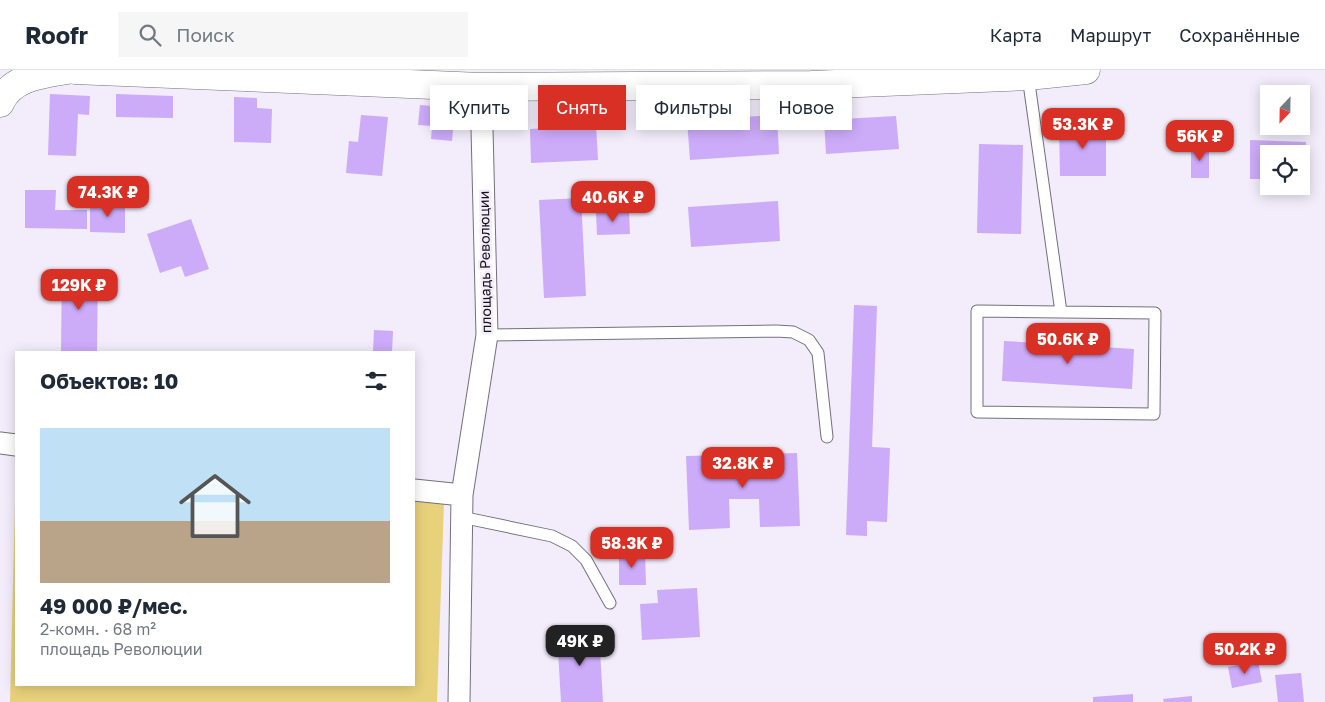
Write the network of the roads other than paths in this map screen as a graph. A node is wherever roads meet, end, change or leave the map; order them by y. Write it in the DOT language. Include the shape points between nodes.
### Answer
graph roads {
  1 [pos="12,70"];
  2 [pos="67,70"];
  3 [pos="75,70"];
  4 [pos="1086,70"];
  5 [pos="1028,76"];
  6 [pos="456,85"];
  7 [pos="528,85"];
  8 [pos="1,100"];
  9 [pos="482,130"];
  10 [pos="1061,312"];
  11 [pos="487,335"];
  12 [pos="827,437"];
  13 [pos="0,443"];
  14 [pos="15,445"];
  15 [pos="415,490"];
  16 [pos="462,495"];
  17 [pos="461,517"];
  18 [pos="610,603"];
  19 [pos="459,702"];
  1 -- 8 [label="street"];
  2 -- 8 [label="main road" via="18,82"];
  3 -- 6 [label="main road"];
  4 -- 5 [label="main road"];
  5 -- 7 [label="main road"];
  5 -- 10 [label="lane"];
  9 -- 11 [label="street, площадь Революции"];
  10 -- 10 [label="lane" via="978,311 976,412 1154,414 1156,313"];
  11 -- 12 [label="lane" via="792,332 809,340 818,353"];
  11 -- 16 [label="street, площадь Революции"];
  13 -- 14 [label="street"];
  15 -- 16 [label="street"];
  16 -- 17 [label="street, площадь Революции"];
  17 -- 18 [label="lane" via="552,536 572,546 586,560"];
  17 -- 19 [label="street, площадь Революции"];
}
